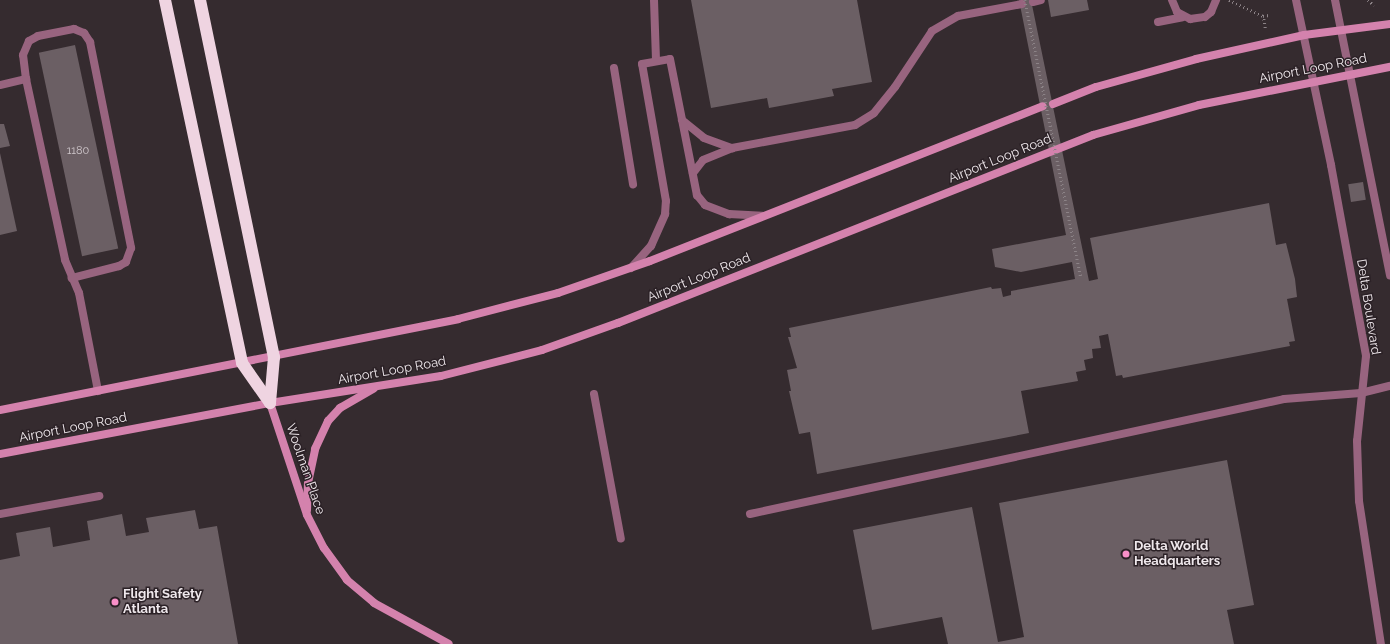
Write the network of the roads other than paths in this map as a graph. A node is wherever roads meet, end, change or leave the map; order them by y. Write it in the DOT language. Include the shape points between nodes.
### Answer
graph roads {
  1 [pos="165,0"];
  2 [pos="200,0"];
  3 [pos="654,0"];
  4 [pos="1172,0"];
  5 [pos="1216,0"];
  6 [pos="1296,0"];
  7 [pos="1335,0"];
  8 [pos="1030,1"];
  9 [pos="1183,17"];
  10 [pos="1158,22"];
  11 [pos="1390,24"];
  12 [pos="1341,29"];
  13 [pos="1304,35"];
  14 [pos="656,61"];
  15 [pos="1390,67"];
  16 [pos="614,68"];
  17 [pos="1350,73"];
  18 [pos="26,79"];
  19 [pos="1313,80"];
  20 [pos="0,85"];
  21 [pos="1053,104"];
  22 [pos="1043,106"];
  23 [pos="682,120"];
  24 [pos="732,148"];
  25 [pos="693,173"];
  26 [pos="633,184"];
  27 [pos="764,216"];
  28 [pos="630,268"];
  29 [pos="1390,276"];
  30 [pos="72,278"];
  31 [pos="274,356"];
  32 [pos="242,363"];
  33 [pos="378,386"];
  34 [pos="1390,386"];
  35 [pos="98,391"];
  36 [pos="594,394"];
  37 [pos="1361,394"];
  38 [pos="270,403"];
  39 [pos="0,410"];
  40 [pos="0,454"];
  41 [pos="99,496"];
  42 [pos="0,514"];
  43 [pos="750,514"];
  44 [pos="307,515"];
  45 [pos="621,539"];
  46 [pos="449,644"];
  47 [pos="1381,644"];
  1 -- 32 [label="highway"];
  2 -- 31 [label="highway"];
  3 -- 14 [label="street"];
  4 -- 9 [label="street" via="1177,12"];
  5 -- 9 [label="street" via="1212,12 1205,17 1190,20"];
  6 -- 13 [label="street, Delta Boulevard"];
  7 -- 12 [label="street, Delta Boulevard"];
  8 -- 24 [label="street" via="958,16 932,31 883,103 874,113 855,125"];
  9 -- 10 [label="street"];
  11 -- 12 [label="main road"];
  12 -- 13 [label="main road"];
  12 -- 17 [label="street, Delta Boulevard"];
  13 -- 19 [label="street, Delta Boulevard"];
  13 -- 21 [label="main road" via="1188,61 1096,87"];
  14 -- 23 [label="street" via="670,60"];
  14 -- 28 [label="street" via="642,64 666,201 665,214 651,246"];
  15 -- 17 [label="main road, Airport Loop Road"];
  16 -- 26 [label="street"];
  17 -- 19 [label="main road, Airport Loop Road"];
  17 -- 29 [label="street, Delta Boulevard"];
  18 -- 20 [label="street"];
  18 -- 30 [label="street" via="65,260"];
  18 -- 30 [label="street" via="23,55 30,40 74,29 84,33 90,42 131,248 126,262 119,266"];
  19 -- 33 [label="main road, Airport Loop Road" via="1199,104 1093,135 618,323 542,350 441,376"];
  19 -- 37 [label="street, Delta Boulevard" via="1366,356"];
  22 -- 27 [label="main road"];
  23 -- 24 [label="street" via="704,138"];
  23 -- 25 [label="street"];
  24 -- 25 [label="street" via="703,160"];
  25 -- 27 [label="street" via="697,195 704,205 729,214"];
  27 -- 28 [label="main road"];
  28 -- 31 [label="main road" via="558,293 458,319"];
  30 -- 35 [label="street" via="79,293"];
  31 -- 32 [label="main road"];
  31 -- 38 [label="highway"];
  32 -- 35 [label="main road"];
  32 -- 38 [label="highway"];
  33 -- 38 [label="main road, Airport Loop Road"];
  33 -- 44 [label="main road" via="340,408 328,421 315,449 308,483"];
  34 -- 37 [label="street"];
  35 -- 39 [label="main road"];
  36 -- 45 [label="street"];
  37 -- 43 [label="street" via="1284,399"];
  37 -- 47 [label="street, Delta Boulevard" via="1357,441 1359,501"];
  38 -- 40 [label="main road, Airport Loop Road"];
  38 -- 44 [label="main road, Woolman Place"];
  41 -- 42 [label="street"];
  44 -- 46 [label="main road, Woolman Place" via="324,548 347,580 374,603"];
}
